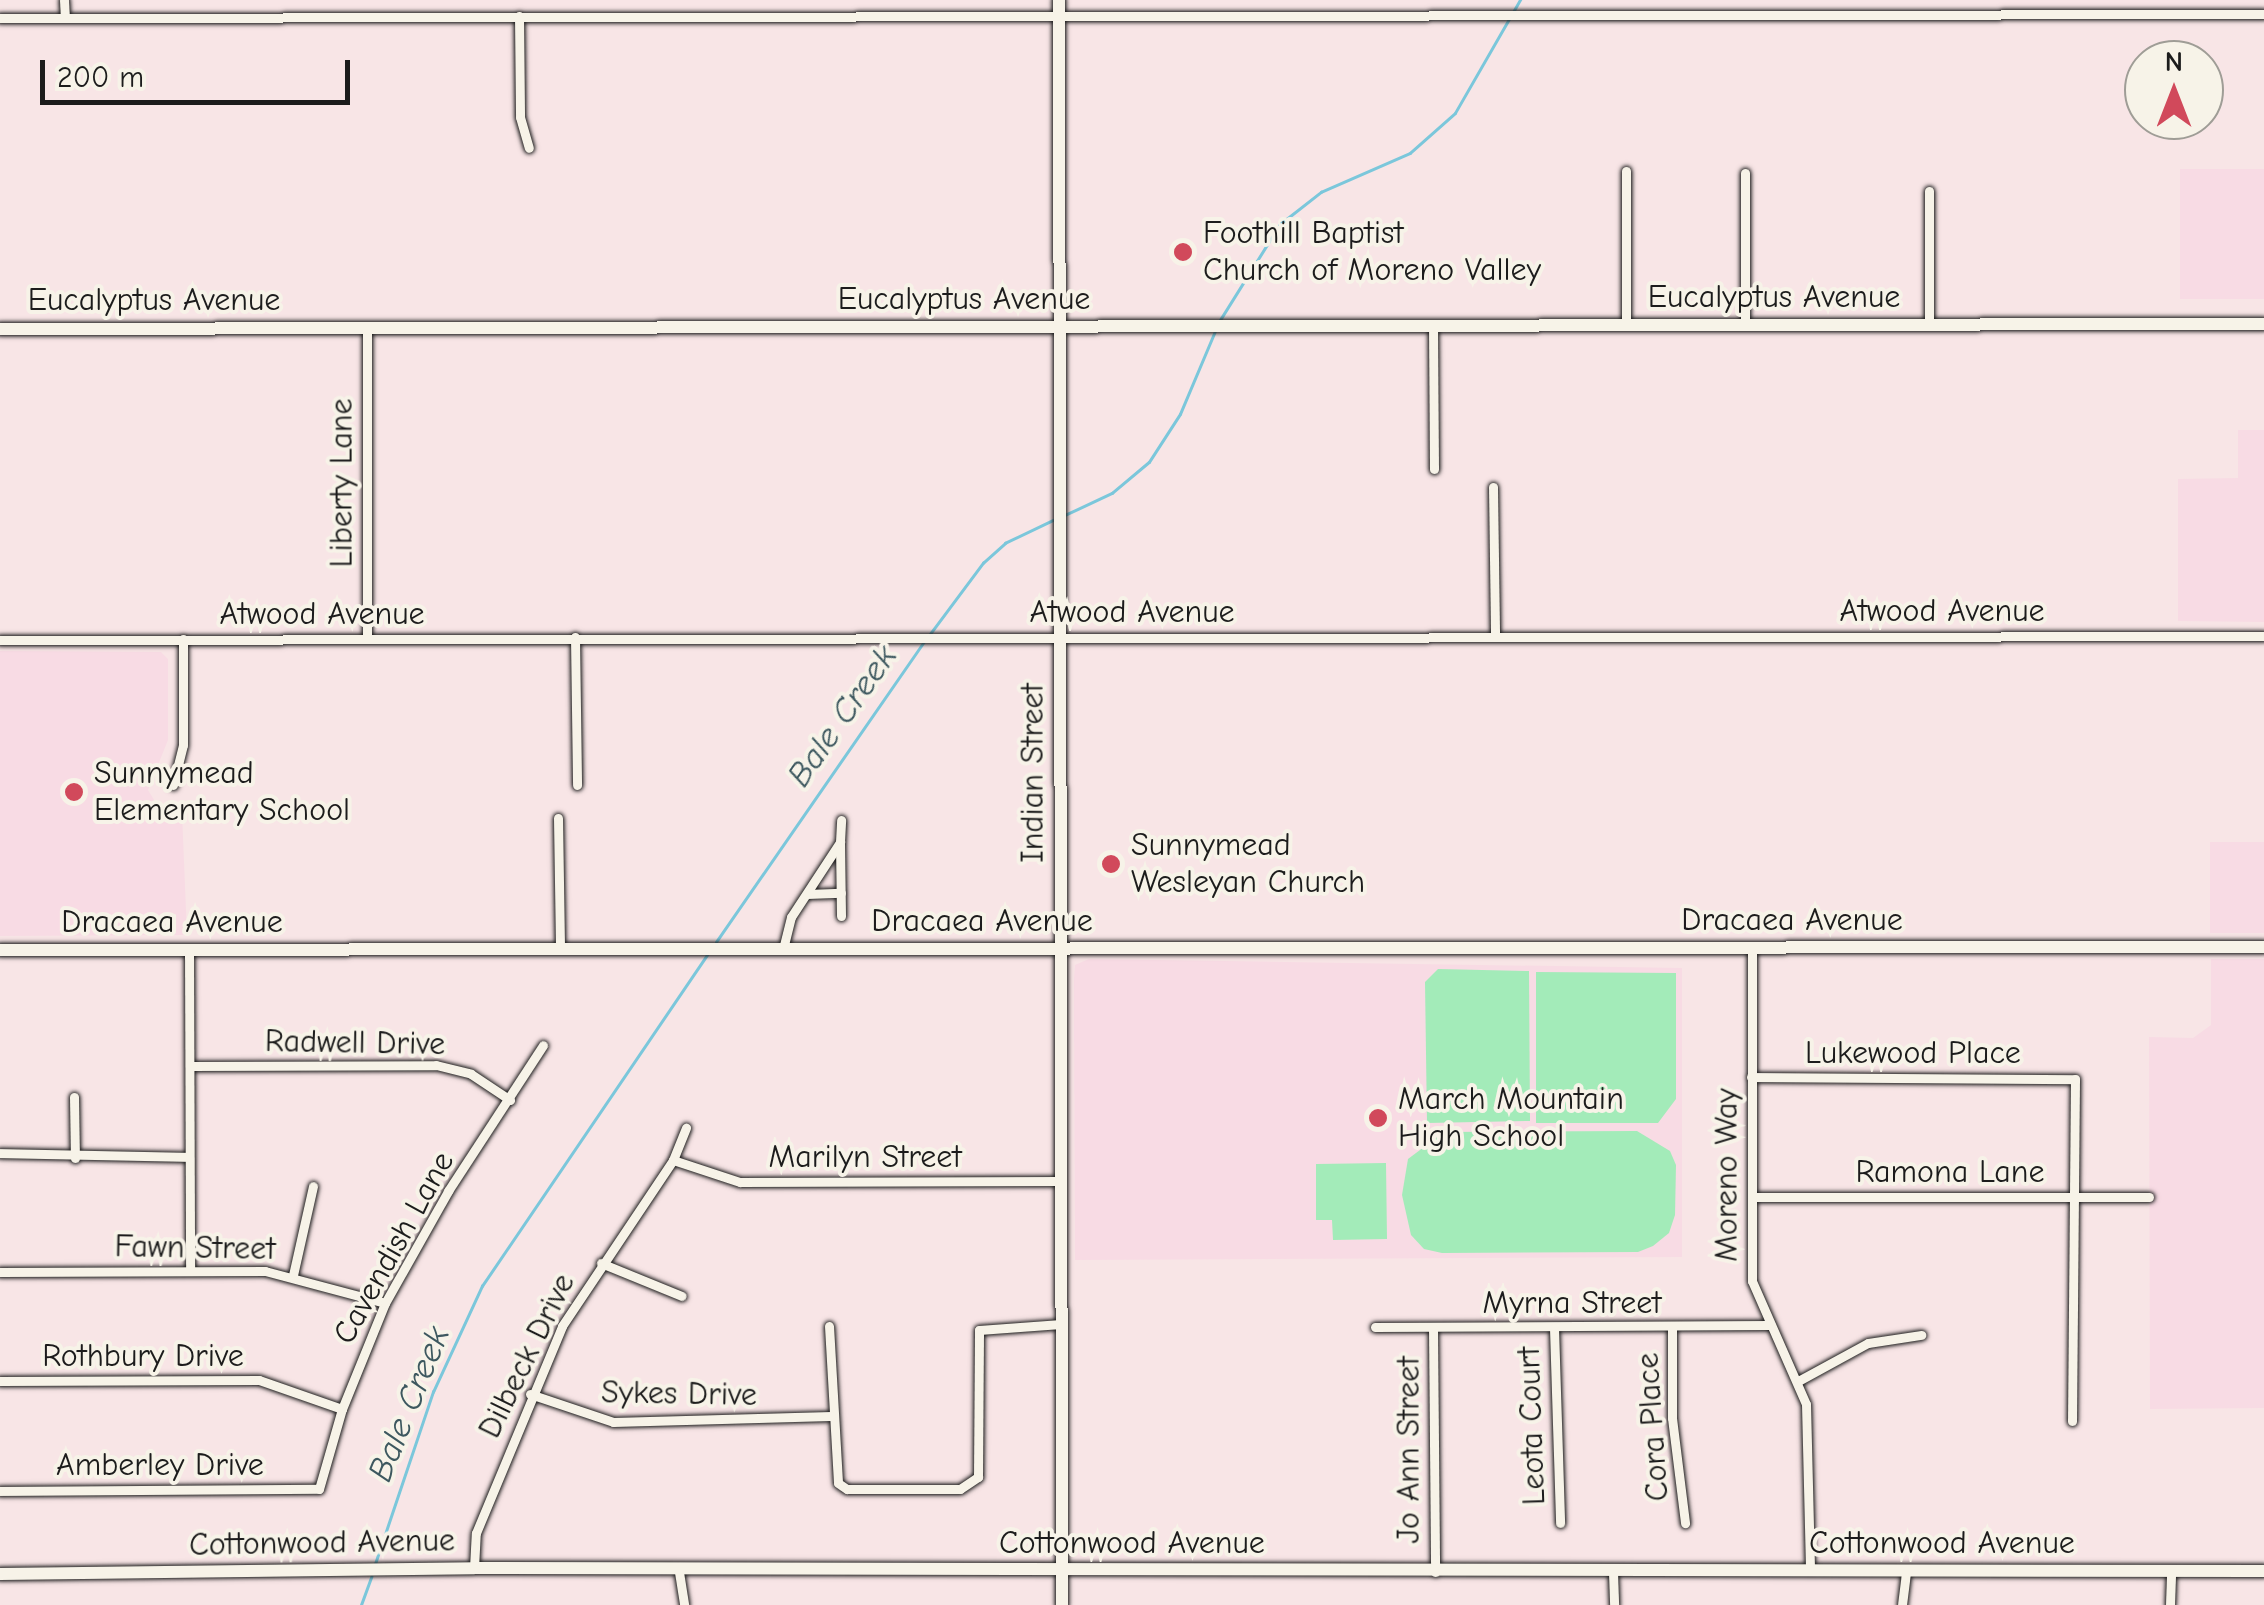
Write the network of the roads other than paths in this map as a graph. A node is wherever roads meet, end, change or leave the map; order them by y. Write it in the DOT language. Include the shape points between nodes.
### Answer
graph roads {
  1 [pos="64,0"];
  2 [pos="1185,6"];
  3 [pos="1310,6"];
  4 [pos="1059,7"];
  5 [pos="2264,14"];
  6 [pos="519,16"];
  7 [pos="65,17"];
  8 [pos="0,18"];
  9 [pos="529,148"];
  10 [pos="1626,171"];
  11 [pos="1744,173"];
  12 [pos="1929,191"];
  13 [pos="1929,324"];
  14 [pos="2264,324"];
  15 [pos="1744,325"];
  16 [pos="1433,326"];
  17 [pos="1626,326"];
  18 [pos="367,327"];
  19 [pos="1060,327"];
  20 [pos="0,329"];
  21 [pos="1434,469"];
  22 [pos="1493,487"];
  23 [pos="1495,636"];
  24 [pos="2264,636"];
  25 [pos="574,637"];
  26 [pos="1060,637"];
  27 [pos="183,639"];
  28 [pos="367,639"];
  29 [pos="0,640"];
  30 [pos="174,785"];
  31 [pos="577,785"];
  32 [pos="558,818"];
  33 [pos="841,820"];
  34 [pos="840,842"];
  35 [pos="841,893"];
  36 [pos="807,894"];
  37 [pos="841,916"];
  38 [pos="2264,947"];
  39 [pos="560,948"];
  40 [pos="1061,948"];
  41 [pos="1752,948"];
  42 [pos="189,949"];
  43 [pos="783,949"];
  44 [pos="0,950"];
  45 [pos="543,1044"];
  46 [pos="190,1066"];
  47 [pos="1751,1077"];
  48 [pos="74,1098"];
  49 [pos="510,1100"];
  50 [pos="686,1127"];
  51 [pos="0,1153"];
  52 [pos="189,1157"];
  53 [pos="75,1158"];
  54 [pos="673,1160"];
  55 [pos="1061,1181"];
  56 [pos="313,1186"];
  57 [pos="1752,1197"];
  58 [pos="2075,1197"];
  59 [pos="2149,1197"];
  60 [pos="601,1262"];
  61 [pos="190,1271"];
  62 [pos="0,1272"];
  63 [pos="293,1275"];
  64 [pos="682,1296"];
  65 [pos="386,1303"];
  66 [pos="1062,1324"];
  67 [pos="1769,1325"];
  68 [pos="829,1326"];
  69 [pos="1375,1327"];
  70 [pos="1433,1328"];
  71 [pos="1554,1328"];
  72 [pos="1672,1328"];
  73 [pos="1921,1335"];
  74 [pos="1800,1380"];
  75 [pos="0,1381"];
  76 [pos="530,1394"];
  77 [pos="342,1409"];
  78 [pos="831,1416"];
  79 [pos="2072,1421"];
  80 [pos="320,1489"];
  81 [pos="0,1490"];
  82 [pos="1560,1522"];
  83 [pos="1685,1524"];
  84 [pos="474,1568"];
  85 [pos="1062,1570"];
  86 [pos="1906,1570"];
  87 [pos="2171,1570"];
  88 [pos="1810,1571"];
  89 [pos="2264,1571"];
  90 [pos="679,1572"];
  91 [pos="1435,1572"];
  92 [pos="1614,1572"];
  93 [pos="0,1574"];
  94 [pos="684,1605"];
  95 [pos="1062,1605"];
  96 [pos="1614,1605"];
  97 [pos="1902,1605"];
  98 [pos="2170,1605"];
  1 -- 7 [label="street"];
  2 -- 3 [label="street"];
  2 -- 4 [label="street"];
  3 -- 5 [label="street" via="1497,15"];
  4 -- 6 [label="street"];
  4 -- 19 [label="street, Indian Street"];
  6 -- 7 [label="street"];
  6 -- 9 [label="street" via="520,117"];
  7 -- 8 [label="street"];
  10 -- 17 [label="street"];
  11 -- 15 [label="street"];
  12 -- 13 [label="street, Eucalyptus Avenue"];
  13 -- 14 [label="street, Eucalyptus Avenue"];
  13 -- 15 [label="street, Eucalyptus Avenue"];
  15 -- 17 [label="street, Eucalyptus Avenue"];
  16 -- 17 [label="street, Eucalyptus Avenue"];
  16 -- 19 [label="street, Eucalyptus Avenue"];
  16 -- 21 [label="street"];
  18 -- 19 [label="street, Eucalyptus Avenue"];
  18 -- 20 [label="street, Eucalyptus Avenue"];
  18 -- 28 [label="street, Liberty Lane"];
  19 -- 26 [label="street, Indian Street"];
  22 -- 23 [label="street"];
  23 -- 24 [label="street, Atwood Avenue"];
  23 -- 26 [label="street, Atwood Avenue"];
  25 -- 26 [label="street, Atwood Avenue"];
  25 -- 28 [label="street, Atwood Avenue"];
  25 -- 31 [label="street"];
  26 -- 40 [label="street, Indian Street"];
  27 -- 28 [label="street, Atwood Avenue"];
  27 -- 29 [label="street, Atwood Avenue"];
  27 -- 30 [label="street" via="183,745"];
  32 -- 39 [label="street"];
  33 -- 34 [label="street"];
  34 -- 35 [label="street"];
  34 -- 36 [label="street"];
  35 -- 36 [label="street"];
  35 -- 37 [label="street"];
  36 -- 43 [label="street"];
  38 -- 41 [label="street, Dracaea Avenue"];
  39 -- 42 [label="street, Dracaea Avenue"];
  39 -- 43 [label="street, Dracaea Avenue"];
  40 -- 41 [label="street, Dracaea Avenue"];
  40 -- 43 [label="street, Dracaea Avenue"];
  40 -- 55 [label="street, Indian Street"];
  41 -- 47 [label="street, Moreno Way"];
  42 -- 44 [label="street, Dracaea Avenue"];
  42 -- 46 [label="street"];
  45 -- 49 [label="street, Cavendish Lane"];
  46 -- 49 [label="street, Radwell Drive" via="436,1065 471,1074"];
  46 -- 52 [label="street"];
  47 -- 57 [label="street, Moreno Way"];
  47 -- 58 [label="street, Lukewood Place" via="2075,1080"];
  48 -- 53 [label="street"];
  49 -- 65 [label="street, Cavendish Lane" via="448,1190"];
  50 -- 54 [label="street, Dilbeck Drive"];
  51 -- 53 [label="street"];
  52 -- 53 [label="street"];
  52 -- 61 [label="street"];
  54 -- 55 [label="street, Marilyn Street" via="740,1182"];
  54 -- 60 [label="street, Dilbeck Drive"];
  55 -- 66 [label="street, Indian Street"];
  56 -- 63 [label="street"];
  57 -- 58 [label="street, Ramona Lane"];
  57 -- 67 [label="street, Moreno Way" via="1752,1281"];
  58 -- 59 [label="street, Ramona Lane"];
  58 -- 79 [label="street"];
  60 -- 64 [label="street"];
  60 -- 76 [label="street, Dilbeck Drive"];
  61 -- 62 [label="street, Fawn Street"];
  61 -- 63 [label="street, Fawn Street"];
  63 -- 65 [label="street, Fawn Street"];
  65 -- 77 [label="street, Cavendish Lane"];
  66 -- 78 [label="street" via="987,1326 975,1336 980,1466 972,1486 848,1489 834,1473"];
  66 -- 85 [label="street, Indian Street"];
  67 -- 72 [label="street, Myrna Street"];
  67 -- 74 [label="street, Moreno Way"];
  68 -- 78 [label="street"];
  69 -- 70 [label="street, Myrna Street"];
  70 -- 71 [label="street, Myrna Street"];
  70 -- 91 [label="street, Jo Ann Street"];
  71 -- 72 [label="street, Myrna Street"];
  71 -- 82 [label="street, Leota Court"];
  72 -- 83 [label="street, Cora Place" via="1672,1418"];
  73 -- 74 [label="street" via="1868,1343"];
  74 -- 88 [label="street, Moreno Way"];
  75 -- 77 [label="street, Rothbury Drive" via="259,1380"];
  76 -- 78 [label="street, Sykes Drive" via="613,1422"];
  76 -- 84 [label="street, Dilbeck Drive" via="476,1533"];
  77 -- 80 [label="street, Cavendish Lane"];
  80 -- 81 [label="street, Amberley Drive"];
  84 -- 90 [label="street, Cottonwood Avenue"];
  84 -- 93 [label="street, Cottonwood Avenue"];
  85 -- 90 [label="street, Cottonwood Avenue"];
  85 -- 91 [label="street, Cottonwood Avenue"];
  85 -- 95 [label="street, Indian Street"];
  86 -- 87 [label="street, Cottonwood Avenue"];
  86 -- 88 [label="street, Cottonwood Avenue"];
  86 -- 97 [label="street"];
  87 -- 89 [label="street, Cottonwood Avenue"];
  87 -- 98 [label="street"];
  88 -- 92 [label="street, Cottonwood Avenue"];
  90 -- 94 [label="street"];
  91 -- 92 [label="street, Cottonwood Avenue"];
  92 -- 96 [label="street"];
}
